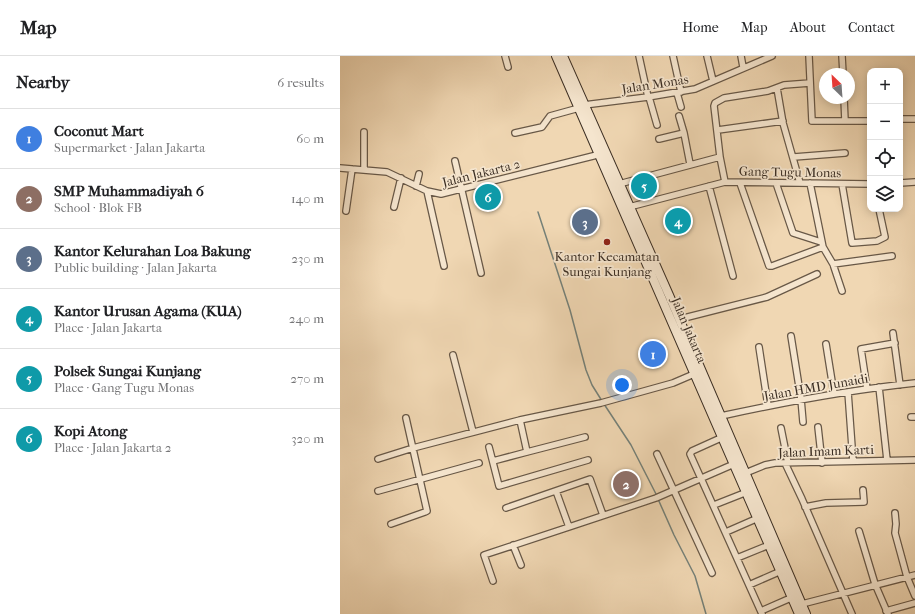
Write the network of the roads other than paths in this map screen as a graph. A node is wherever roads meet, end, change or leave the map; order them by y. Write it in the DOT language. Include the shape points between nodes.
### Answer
graph roads {
  1 [pos="505,56"];
  2 [pos="556,56"];
  3 [pos="563,56"];
  4 [pos="639,56"];
  5 [pos="673,56"];
  6 [pos="707,56"];
  7 [pos="741,56"];
  8 [pos="772,56"];
  9 [pos="809,56"];
  10 [pos="842,56"];
  11 [pos="508,67"];
  12 [pos="744,67"];
  13 [pos="842,68"];
  14 [pos="713,81"];
  15 [pos="810,83"];
  16 [pos="777,88"];
  17 [pos="679,92"];
  18 [pos="649,97"];
  19 [pos="844,104"];
  20 [pos="581,107"];
  21 [pos="681,107"];
  22 [pos="679,116"];
  23 [pos="915,119"];
  24 [pos="903,120"];
  25 [pos="783,121"];
  26 [pos="845,121"];
  27 [pos="867,121"];
  28 [pos="657,125"];
  29 [pos="718,130"];
  30 [pos="364,132"];
  31 [pos="515,133"];
  32 [pos="684,134"];
  33 [pos="659,139"];
  34 [pos="602,153"];
  35 [pos="845,153"];
  36 [pos="720,157"];
  37 [pos="794,157"];
  38 [pos="455,161"];
  39 [pos="690,164"];
  40 [pos="340,168"];
  41 [pos="352,169"];
  42 [pos="364,170"];
  43 [pos="420,174"];
  44 [pos="401,178"];
  45 [pos="725,182"];
  46 [pos="915,182"];
  47 [pos="740,183"];
  48 [pos="776,183"];
  49 [pos="800,183"];
  50 [pos="810,183"];
  51 [pos="903,183"];
  52 [pos="618,184"];
  53 [pos="842,184"];
  54 [pos="867,184"];
  55 [pos="416,186"];
  56 [pos="709,186"];
  57 [pos="462,190"];
  58 [pos="427,191"];
  59 [pos="394,207"];
  60 [pos="629,207"];
  61 [pos="346,211"];
  62 [pos="879,212"];
  63 [pos="636,229"];
  64 [pos="822,245"];
  65 [pos="892,256"];
  66 [pos="833,264"];
  67 [pos="444,266"];
  68 [pos="481,274"];
  69 [pos="817,274"];
  70 [pos="733,276"];
  71 [pos="842,291"];
  72 [pos="680,319"];
  73 [pos="893,333"];
  74 [pos="791,336"];
  75 [pos="895,343"];
  76 [pos="826,344"];
  77 [pos="759,347"];
  78 [pos="453,355"];
  79 [pos="694,374"];
  80 [pos="915,383"];
  81 [pos="900,385"];
  82 [pos="879,387"];
  83 [pos="867,389"];
  84 [pos="848,392"];
  85 [pos="834,394"];
  86 [pos="801,399"];
  87 [pos="768,406"];
  88 [pos="721,416"];
  89 [pos="406,418"];
  90 [pos="520,420"];
  91 [pos="803,422"];
  92 [pos="818,427"];
  93 [pos="781,428"];
  94 [pos="473,432"];
  95 [pos="585,437"];
  96 [pos="723,437"];
  97 [pos="414,448"];
  98 [pos="489,448"];
  99 [pos="527,452"];
  100 [pos="657,454"];
  101 [pos="378,459"];
  102 [pos="493,460"];
  103 [pos="588,460"];
  104 [pos="887,460"];
  105 [pos="915,460"];
  106 [pos="853,461"];
  107 [pos="479,463"];
  108 [pos="787,463"];
  109 [pos="822,463"];
  110 [pos="734,464"];
  111 [pos="743,474"];
  112 [pos="702,478"];
  113 [pos="420,479"];
  114 [pos="675,490"];
  115 [pos="863,490"];
  116 [pos="378,491"];
  117 [pos="556,491"];
  118 [pos="747,492"];
  119 [pos="714,505"];
  120 [pos="805,507"];
  121 [pos="506,508"];
  122 [pos="895,512"];
  123 [pos="603,515"];
  124 [pos="758,518"];
  125 [pos="391,524"];
  126 [pos="569,527"];
  127 [pos="858,531"];
  128 [pos="726,532"];
  129 [pos="769,544"];
  130 [pos="513,545"];
  131 [pos="737,558"];
  132 [pos="521,565"];
  133 [pos="781,572"];
  134 [pos="712,573"];
  135 [pos="915,575"];
  136 [pos="907,577"];
  137 [pos="493,581"];
  138 [pos="875,584"];
  139 [pos="749,585"];
  140 [pos="842,593"];
  141 [pos="915,596"];
  142 [pos="792,597"];
  143 [pos="915,603"];
  144 [pos="802,604"];
  145 [pos="762,612"];
  146 [pos="887,612"];
  147 [pos="799,614"];
  148 [pos="806,614"];
  149 [pos="852,614"];
  1 -- 11 [label="street"];
  2 -- 20 [label="main road, Jalan Jakarta"];
  3 -- 20 [label="main road, Jalan Jakarta"];
  4 -- 18 [label="street"];
  5 -- 17 [label="street"];
  6 -- 14 [label="street"];
  7 -- 12 [label="street"];
  8 -- 12 [label="street, Jalan Monas"];
  9 -- 15 [label="street"];
  10 -- 13 [label="street"];
  12 -- 14 [label="street, Jalan Monas"];
  14 -- 17 [label="street, Jalan Monas"];
  15 -- 16 [label="street"];
  15 -- 26 [label="street" via="812,121"];
  16 -- 25 [label="street"];
  16 -- 29 [label="street" via="721,99 715,103"];
  17 -- 18 [label="street, Jalan Monas"];
  17 -- 21 [label="street"];
  18 -- 20 [label="street, Jalan Monas"];
  18 -- 28 [label="street"];
  19 -- 26 [label="street"];
  20 -- 31 [label="street, Jalan Monas" via="550,116 542,127"];
  20 -- 34 [label="main road, Jalan Jakarta"];
  22 -- 32 [label="street"];
  23 -- 24 [label="street"];
  25 -- 29 [label="street"];
  25 -- 37 [label="street"];
  26 -- 27 [label="street"];
  29 -- 36 [label="street"];
  30 -- 42 [label="street"];
  32 -- 33 [label="street"];
  32 -- 39 [label="street"];
  34 -- 52 [label="main road, Jalan Jakarta"];
  34 -- 57 [label="street, Jalan Jakarta 2"];
  34 -- 63 [label="main road, Jalan Jakarta"];
  35 -- 37 [label="street"];
  36 -- 39 [label="street"];
  36 -- 45 [label="street"];
  37 -- 49 [label="street"];
  38 -- 57 [label="street"];
  39 -- 52 [label="street"];
  40 -- 41 [label="street, Jalan Jakarta 2"];
  41 -- 42 [label="street, Jalan Jakarta 2"];
  41 -- 61 [label="street"];
  42 -- 44 [label="street, Jalan Jakarta 2" via="386,172"];
  43 -- 55 [label="street"];
  44 -- 55 [label="street, Jalan Jakarta 2"];
  44 -- 59 [label="street"];
  45 -- 47 [label="street, Gang Tugu Monas"];
  45 -- 56 [label="street, Gang Tugu Monas"];
  46 -- 51 [label="street"];
  47 -- 48 [label="street, Gang Tugu Monas"];
  47 -- 64 [label="street" via="768,265 772,266"];
  48 -- 49 [label="street, Gang Tugu Monas"];
  48 -- 64 [label="street" via="793,232"];
  49 -- 50 [label="street, Gang Tugu Monas"];
  50 -- 53 [label="street, Gang Tugu Monas"];
  50 -- 64 [label="street"];
  52 -- 60 [label="main road, Jalan Jakarta"];
  53 -- 54 [label="street, Gang Tugu Monas"];
  53 -- 62 [label="street" via="852,243 877,241 885,236"];
  55 -- 58 [label="street, Jalan Jakarta 2"];
  56 -- 60 [label="street, Gang Tugu Monas"];
  56 -- 70 [label="street"];
  57 -- 58 [label="street, Jalan Jakarta 2" via="441,194"];
  57 -- 68 [label="street"];
  58 -- 67 [label="street"];
  60 -- 63 [label="main road, Jalan Jakarta"];
  63 -- 72 [label="main road, Jalan Jakarta"];
  63 -- 79 [label="main road, Jalan Jakarta"];
  64 -- 66 [label="street"];
  65 -- 66 [label="street"];
  66 -- 71 [label="street"];
  69 -- 72 [label="street" via="767,297"];
  72 -- 88 [label="main road, Jalan Jakarta"];
  73 -- 75 [label="street"];
  74 -- 86 [label="street"];
  75 -- 81 [label="street"];
  75 -- 83 [label="street" via="861,349"];
  76 -- 85 [label="street"];
  77 -- 87 [label="street"];
  78 -- 94 [label="street"];
  79 -- 90 [label="street" via="673,383 604,402"];
  79 -- 96 [label="main road, Jalan Jakarta"];
  80 -- 81 [label="street, Jalan HMD Junaidi"];
  81 -- 82 [label="street, Jalan HMD Junaidi"];
  82 -- 83 [label="street, Jalan HMD Junaidi"];
  82 -- 104 [label="street"];
  83 -- 84 [label="street, Jalan HMD Junaidi"];
  84 -- 85 [label="street, Jalan HMD Junaidi"];
  84 -- 106 [label="street"];
  85 -- 86 [label="street, Jalan HMD Junaidi"];
  86 -- 87 [label="street, Jalan HMD Junaidi"];
  86 -- 91 [label="street"];
  87 -- 88 [label="street, Jalan HMD Junaidi"];
  88 -- 111 [label="main road, Jalan Jakarta"];
  89 -- 97 [label="street"];
  90 -- 94 [label="street"];
  90 -- 99 [label="street"];
  92 -- 109 [label="street"];
  93 -- 108 [label="street"];
  94 -- 97 [label="street"];
  95 -- 99 [label="street"];
  96 -- 110 [label="main road, Jalan Jakarta"];
  96 -- 112 [label="street" via="690,453"];
  97 -- 101 [label="street"];
  97 -- 113 [label="street"];
  98 -- 102 [label="street"];
  99 -- 102 [label="street"];
  100 -- 114 [label="street"];
  102 -- 103 [label="street" via="499,486"];
  104 -- 105 [label="street, Jalan Imam Karti"];
  104 -- 106 [label="street, Jalan Imam Karti"];
  106 -- 109 [label="street, Jalan Imam Karti"];
  107 -- 113 [label="street"];
  108 -- 109 [label="street, Jalan Imam Karti"];
  108 -- 111 [label="street, Jalan Imam Karti" via="765,465"];
  108 -- 120 [label="street"];
  110 -- 111 [label="main road, Jalan Jakarta"];
  110 -- 112 [label="street"];
  111 -- 118 [label="main road, Jalan Jakarta"];
  111 -- 144 [label="main road, Jalan Jakarta"];
  112 -- 114 [label="street"];
  112 -- 119 [label="street"];
  113 -- 116 [label="street"];
  113 -- 125 [label="street" via="426,512"];
  114 -- 123 [label="street"];
  114 -- 134 [label="street"];
  115 -- 120 [label="street" via="864,502 826,503"];
  117 -- 121 [label="street"];
  117 -- 123 [label="street" via="590,480"];
  117 -- 126 [label="street"];
  118 -- 119 [label="street"];
  118 -- 124 [label="main road, Jalan Jakarta"];
  119 -- 128 [label="street"];
  120 -- 140 [label="street"];
  122 -- 136 [label="street" via="894,533"];
  123 -- 126 [label="street"];
  124 -- 128 [label="street"];
  124 -- 129 [label="main road, Jalan Jakarta"];
  126 -- 130 [label="street"];
  127 -- 138 [label="street"];
  128 -- 131 [label="street"];
  129 -- 131 [label="street"];
  129 -- 133 [label="main road, Jalan Jakarta"];
  130 -- 132 [label="street"];
  130 -- 137 [label="street" via="484,554"];
  131 -- 139 [label="street"];
  133 -- 139 [label="street"];
  133 -- 142 [label="main road, Jalan Jakarta"];
  135 -- 136 [label="street"];
  136 -- 138 [label="street"];
  136 -- 141 [label="street"];
  138 -- 140 [label="street"];
  138 -- 146 [label="street"];
  139 -- 145 [label="street"];
  140 -- 144 [label="street"];
  140 -- 149 [label="street"];
  142 -- 145 [label="street"];
  142 -- 147 [label="main road, Jalan Jakarta"];
  143 -- 146 [label="street"];
  144 -- 148 [label="main road, Jalan Jakarta"];
}
